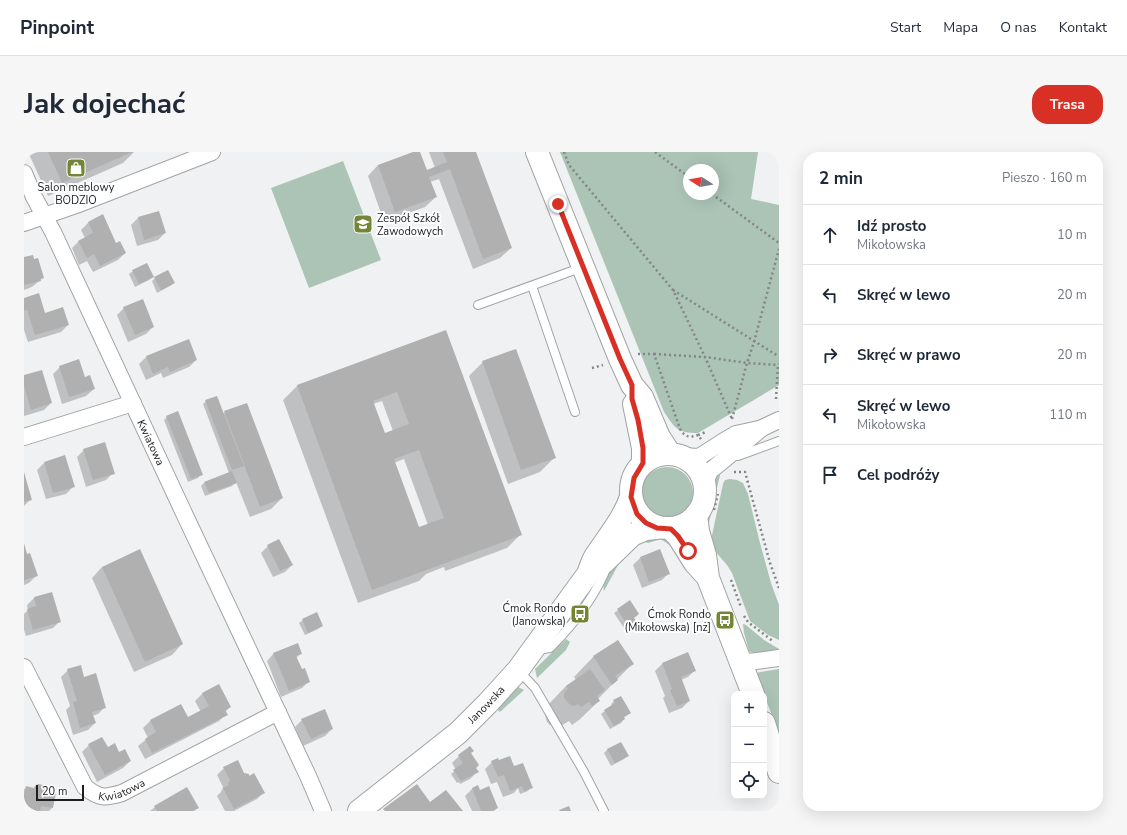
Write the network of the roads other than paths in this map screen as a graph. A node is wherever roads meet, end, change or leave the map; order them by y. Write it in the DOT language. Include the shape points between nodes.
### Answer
graph roads {
  1 [pos="212,152"];
  2 [pos="537,152"];
  3 [pos="191,156"];
  4 [pos="24,173"];
  5 [pos="45,217"];
  6 [pos="24,223"];
  7 [pos="584,267"];
  8 [pos="532,286"];
  9 [pos="478,305"];
  10 [pos="632,385"];
  11 [pos="133,403"];
  12 [pos="575,412"];
  13 [pos="779,420"];
  14 [pos="762,428"];
  15 [pos="24,438"];
  16 [pos="779,441"];
  17 [pos="675,455"];
  18 [pos="727,456"];
  19 [pos="643,463"];
  20 [pos="711,487"];
  21 [pos="631,497"];
  22 [pos="705,514"];
  23 [pos="664,528"];
  24 [pos="611,555"];
  25 [pos="588,574"];
  26 [pos="719,577"];
  27 [pos="532,650"];
  28 [pos="779,658"];
  29 [pos="741,663"];
  30 [pos="24,667"];
  31 [pos="518,670"];
  32 [pos="752,691"];
  33 [pos="278,712"];
  34 [pos="765,727"];
  35 [pos="779,772"];
  36 [pos="323,811"];
  37 [pos="359,811"];
  38 [pos="604,811"];
  1 -- 3 [label="street"];
  2 -- 7 [label="street"];
  3 -- 5 [label="street"];
  4 -- 5 [label="street, Kwiatowa"];
  5 -- 6 [label="street"];
  5 -- 11 [label="street, Kwiatowa"];
  7 -- 8 [label="lane"];
  7 -- 10 [label="street"];
  8 -- 9 [label="lane"];
  8 -- 12 [label="lane"];
  10 -- 17 [label="street" via="642,397 659,437"];
  10 -- 19 [label="street" via="632,399 643,448"];
  11 -- 15 [label="street"];
  11 -- 33 [label="street, Kwiatowa"];
  13 -- 14 [label="street"];
  14 -- 17 [label="street" via="736,434 699,457"];
  14 -- 18 [label="street"];
  16 -- 18 [label="lane" via="738,456"];
  17 -- 19 [label="street" via="658,455"];
  17 -- 20 [label="street" via="691,462"];
  18 -- 20 [label="street" via="710,472"];
  19 -- 21 [label="street" via="634,478"];
  20 -- 22 [label="street" via="703,501"];
  21 -- 23 [label="street" via="637,514 646,523"];
  21 -- 25 [label="street, Janowska" via="621,521 594,558"];
  22 -- 23 [label="street" via="684,525"];
  22 -- 26 [label="street" via="698,531 705,555"];
  23 -- 24 [label="street, Janowska" via="646,529 632,535"];
  23 -- 26 [label="street" via="678,536 695,563"];
  24 -- 25 [label="street, Janowska"];
  24 -- 27 [label="lane" via="593,594 574,623 550,648"];
  25 -- 27 [label="street, Janowska"];
  26 -- 29 [label="street"];
  27 -- 31 [label="street, Janowska"];
  28 -- 29 [label="street"];
  29 -- 32 [label="street"];
  30 -- 33 [label="street, Kwiatowa" via="85,787 95,795 108,797 122,793"];
  31 -- 37 [label="street, Janowska" via="458,733"];
  31 -- 38 [label="lane" via="535,688"];
  33 -- 36 [label="street, Kwiatowa"];
  34 -- 35 [label="street"];
}
